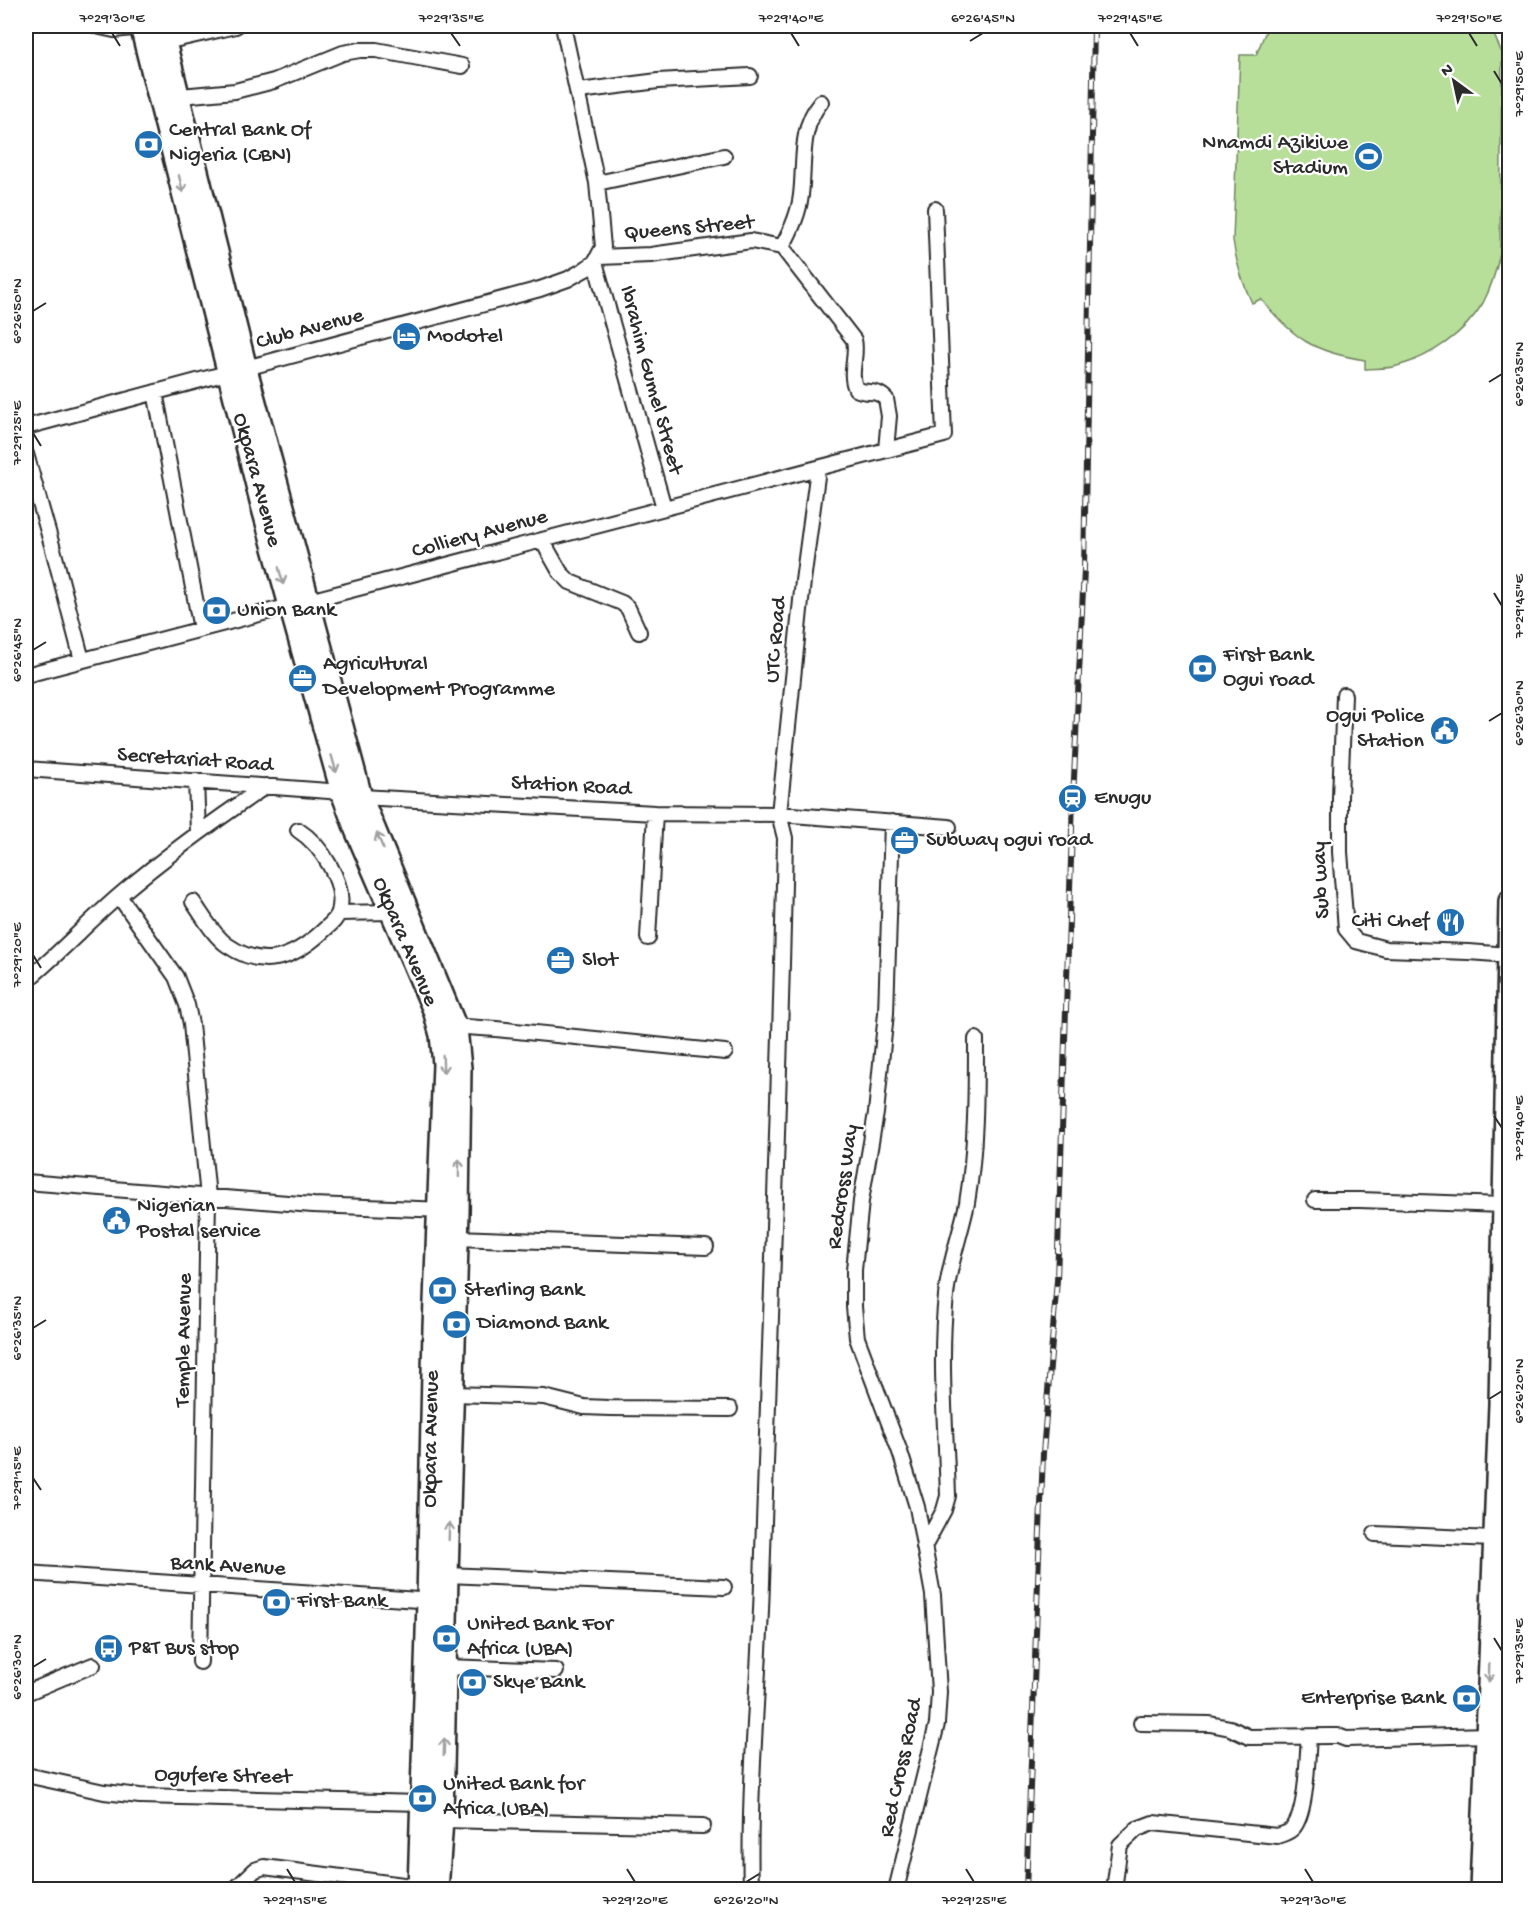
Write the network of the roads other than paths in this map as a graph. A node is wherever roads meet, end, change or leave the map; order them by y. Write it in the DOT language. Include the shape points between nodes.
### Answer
graph roads {
  1 [pos="96,26"];
  2 [pos="236,26"];
  3 [pos="563,26"];
  4 [pos="152,30"];
  5 [pos="462,66"];
  6 [pos="750,76"];
  7 [pos="579,91"];
  8 [pos="168,98"];
  9 [pos="821,102"];
  10 [pos="724,156"];
  11 [pos="597,183"];
  12 [pos="935,209"];
  13 [pos="782,247"];
  14 [pos="597,259"];
  15 [pos="237,371"];
  16 [pos="154,392"];
  17 [pos="26,428"];
  18 [pos="886,450"];
  19 [pos="26,454"];
  20 [pos="818,469"];
  21 [pos="664,508"];
  22 [pos="542,540"];
  23 [pos="298,604"];
  24 [pos="201,629"];
  25 [pos="639,632"];
  26 [pos="82,660"];
  27 [pos="26,675"];
  28 [pos="1344,695"];
  29 [pos="26,769"];
  30 [pos="196,781"];
  31 [pos="266,786"];
  32 [pos="351,794"];
  33 [pos="655,813"];
  34 [pos="779,814"];
  35 [pos="892,822"];
  36 [pos="949,827"];
  37 [pos="298,830"];
  38 [pos="198,832"];
  39 [pos="119,896"];
  40 [pos="1509,901"];
  41 [pos="194,902"];
  42 [pos="392,912"];
  43 [pos="339,913"];
  44 [pos="648,938"];
  45 [pos="1509,955"];
  46 [pos="26,981"];
  47 [pos="447,1025"];
  48 [pos="976,1039"];
  49 [pos="725,1052"];
  50 [pos="1508,1099"];
  51 [pos="26,1183"];
  52 [pos="208,1197"];
  53 [pos="1315,1200"];
  54 [pos="1503,1205"];
  55 [pos="449,1210"];
  56 [pos="457,1238"];
  57 [pos="706,1247"];
  58 [pos="444,1329"];
  59 [pos="453,1394"];
  60 [pos="730,1409"];
  61 [pos="1375,1534"];
  62 [pos="1494,1539"];
  63 [pos="924,1547"];
  64 [pos="1509,1563"];
  65 [pos="26,1573"];
  66 [pos="447,1575"];
  67 [pos="202,1585"];
  68 [pos="724,1587"];
  69 [pos="437,1601"];
  70 [pos="1509,1608"];
  71 [pos="201,1662"];
  72 [pos="93,1665"];
  73 [pos="446,1667"];
  74 [pos="556,1671"];
  75 [pos="26,1693"];
  76 [pos="1141,1723"];
  77 [pos="1309,1737"];
  78 [pos="1499,1737"];
  79 [pos="26,1775"];
  80 [pos="422,1803"];
  81 [pos="442,1820"];
  82 [pos="703,1826"];
  83 [pos="425,1889"];
  84 [pos="234,1890"];
  85 [pos="751,1890"];
  86 [pos="896,1890"];
  87 [pos="1114,1890"];
  88 [pos="1481,1890"];
  89 [pos="1497,1890"];
  1 -- 4 [label="street"];
  2 -- 4 [label="street"];
  3 -- 7 [label="street, Ibrahim Gumel Street"];
  4 -- 8 [label="main road, Okpara Avenue"];
  5 -- 8 [label="street" via="360,50 235,91"];
  6 -- 7 [label="street" via="658,81"];
  7 -- 11 [label="street, Ibrahim Gumel Street"];
  8 -- 15 [label="main road, Okpara Avenue"];
  9 -- 13 [label="street, Queens Street" via="812,112 807,128 801,198"];
  10 -- 11 [label="street"];
  11 -- 14 [label="street, Ibrahim Gumel Street" via="603,240"];
  12 -- 18 [label="street, Colliery Avenue" via="944,435"];
  13 -- 14 [label="street, Queens Street" via="751,241"];
  13 -- 18 [label="street, Queens Street" via="854,340 852,377 856,389 874,391 886,399 890,416"];
  14 -- 15 [label="street, Club Avenue" via="568,279 540,289"];
  14 -- 21 [label="street, Ibrahim Gumel Street"];
  15 -- 16 [label="street, Club Avenue"];
  15 -- 23 [label="main road, Okpara Avenue"];
  16 -- 17 [label="street, Club Avenue"];
  16 -- 24 [label="street"];
  18 -- 20 [label="street, Colliery Avenue"];
  19 -- 26 [label="street"];
  20 -- 21 [label="street, Colliery Avenue"];
  20 -- 34 [label="street, UTC Road"];
  21 -- 22 [label="street, Colliery Avenue"];
  22 -- 23 [label="street, Colliery Avenue"];
  22 -- 25 [label="street" via="564,578 622,603"];
  23 -- 24 [label="street, Colliery Avenue"];
  23 -- 32 [label="main road, Okpara Avenue"];
  24 -- 26 [label="street, Colliery Avenue"];
  26 -- 27 [label="street, Colliery Avenue"];
  28 -- 45 [label="street, Sub way" via="1341,852 1349,935 1365,945 1386,950"];
  29 -- 30 [label="street, Secretariat Road"];
  30 -- 31 [label="street, Secretariat Road"];
  30 -- 38 [label="street"];
  31 -- 32 [label="street, Secretariat Road"];
  31 -- 38 [label="street"];
  32 -- 33 [label="street, Station Road"];
  32 -- 42 [label="main road, Okpara Avenue"];
  47 -- 32 [label="main road, Okpara Avenue, one-way"];
  33 -- 34 [label="street, Station Road"];
  33 -- 44 [label="street"];
  34 -- 35 [label="street, Station Road"];
  34 -- 85 [label="street, UTC Road" via="785,838 781,1000 762,1591 749,1833"];
  35 -- 36 [label="street, Station Road"];
  35 -- 63 [label="street, Redcross Way" via="886,1013 861,1201 854,1270 855,1307 857,1338 900,1452 917,1507"];
  37 -- 43 [label="street" via="309,837 328,864 339,891"];
  38 -- 39 [label="street"];
  39 -- 46 [label="street"];
  39 -- 52 [label="street, Temple Avenue" via="176,976 187,1005"];
  40 -- 45 [label="main road"];
  41 -- 43 [label="street" via="225,943 268,961 315,938"];
  42 -- 43 [label="street"];
  42 -- 47 [label="main road, Okpara Avenue"];
  45 -- 50 [label="main road"];
  47 -- 49 [label="street"];
  47 -- 55 [label="main road, Okpara Avenue" via="460,1068"];
  48 -- 63 [label="street" via="975,1131 967,1200 950,1265 946,1298 942,1376 948,1496"];
  50 -- 54 [label="main road"];
  51 -- 52 [label="street"];
  52 -- 55 [label="street"];
  52 -- 67 [label="street, Temple Avenue"];
  53 -- 54 [label="street"];
  54 -- 62 [label="main road"];
  55 -- 56 [label="main road, Okpara Avenue"];
  55 -- 58 [label="main road, Okpara Avenue"];
  56 -- 57 [label="street"];
  56 -- 58 [label="main road, Okpara Avenue"];
  58 -- 59 [label="main road, Okpara Avenue"];
  58 -- 69 [label="main road, Okpara Avenue"];
  59 -- 60 [label="street" via="544,1398 584,1407"];
  66 -- 59 [label="main road, Okpara Avenue, one-way"];
  61 -- 62 [label="street"];
  62 -- 78 [label="main road, one-way"];
  63 -- 86 [label="street, Red Cross Road" via="933,1595 939,1708"];
  64 -- 70 [label="main road"];
  65 -- 67 [label="street, Bank Avenue"];
  66 -- 68 [label="street"];
  66 -- 69 [label="main road, Okpara Avenue"];
  67 -- 69 [label="street, Bank Avenue"];
  67 -- 71 [label="street, Temple Avenue"];
  69 -- 73 [label="main road, Okpara Avenue"];
  69 -- 80 [label="main road, Okpara Avenue"];
  70 -- 78 [label="main road"];
  72 -- 75 [label="street"];
  73 -- 74 [label="street"];
  81 -- 73 [label="main road, Okpara Avenue, one-way"];
  76 -- 77 [label="street" via="1210,1724 1249,1737"];
  77 -- 78 [label="street"];
  77 -- 87 [label="street" via="1305,1794 1295,1827 1289,1832 1277,1836 1152,1823 1137,1829 1120,1845"];
  78 -- 88 [label="main road"];
  78 -- 89 [label="main road"];
  79 -- 80 [label="street, Ogufere Street" via="140,1796"];
  80 -- 83 [label="main road, Okpara Avenue"];
  81 -- 82 [label="street"];
  81 -- 83 [label="main road, Okpara Avenue"];
  83 -- 84 [label="street" via="264,1867 255,1870"];
}
